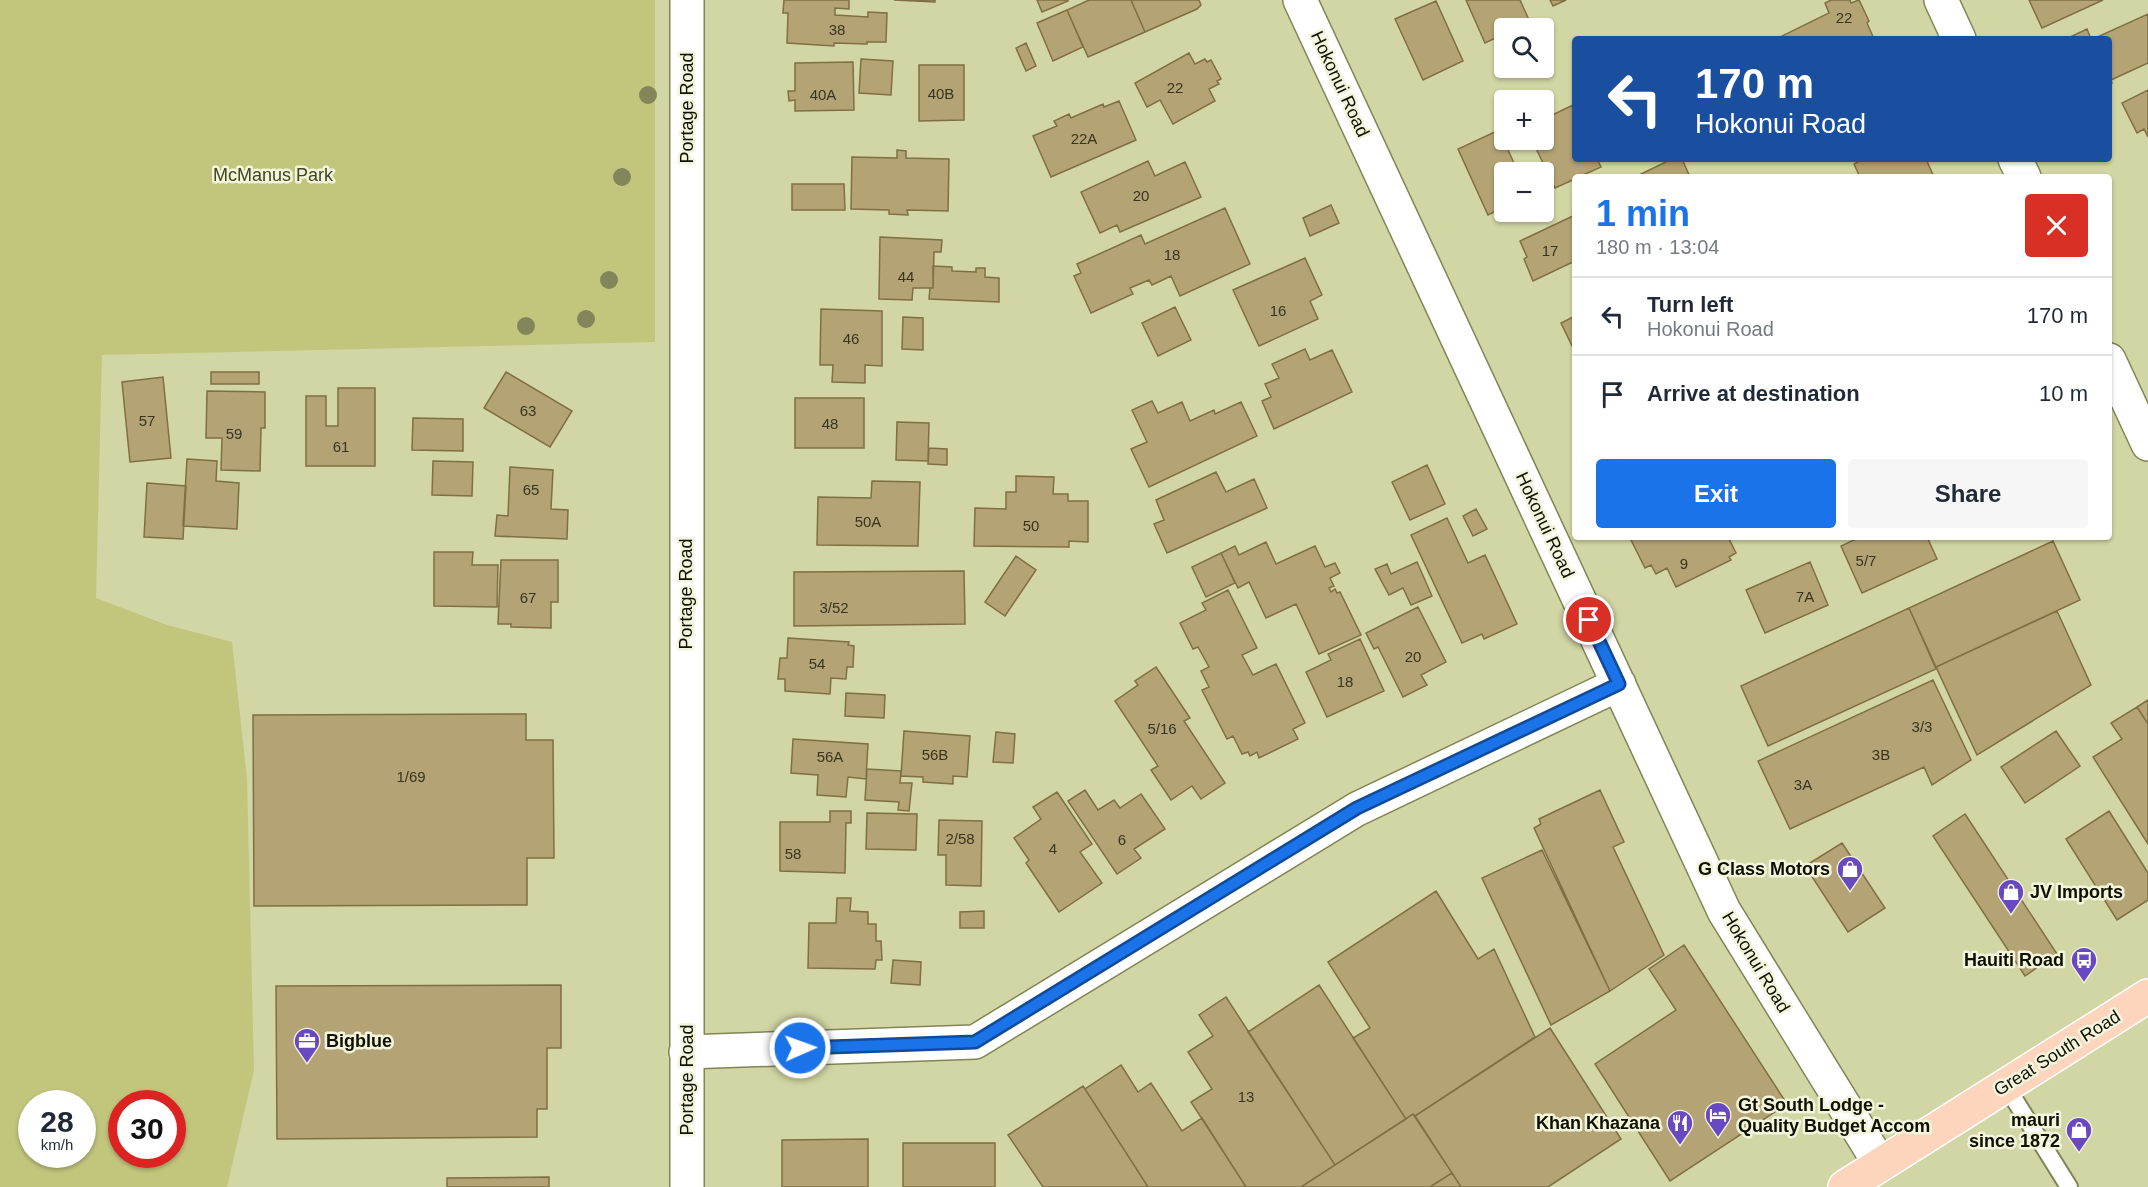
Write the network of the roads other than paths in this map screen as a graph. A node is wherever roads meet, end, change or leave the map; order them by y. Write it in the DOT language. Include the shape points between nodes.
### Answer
graph roads {
  1 [pos="687,0"];
  2 [pos="1300,0"];
  3 [pos="1941,0"];
  4 [pos="1958,36"];
  5 [pos="2112,366"];
  6 [pos="2148,444"];
  7 [pos="1619,684"];
  8 [pos="2148,996"];
  9 [pos="686,1052"];
  10 [pos="2006,1086"];
  11 [pos="1880,1164"];
  12 [pos="687,1187"];
  13 [pos="1845,1187"];
  14 [pos="2069,1187"];
  1 -- 9 [label="street, Portage Road"];
  2 -- 7 [label="street, Hokonui Road"];
  3 -- 4 [label="street"];
  5 -- 6 [label="street"];
  7 -- 9 [label="street" via="1357,808 975,1042"];
  7 -- 11 [label="street, Hokonui Road" via="1724,911"];
  8 -- 10 [label="main road, Great South Road"];
  9 -- 12 [label="street, Portage Road"];
  10 -- 11 [label="main road, Great South Road"];
  10 -- 14 [label="lane"];
  11 -- 13 [label="main road, Great South Road"];
}
